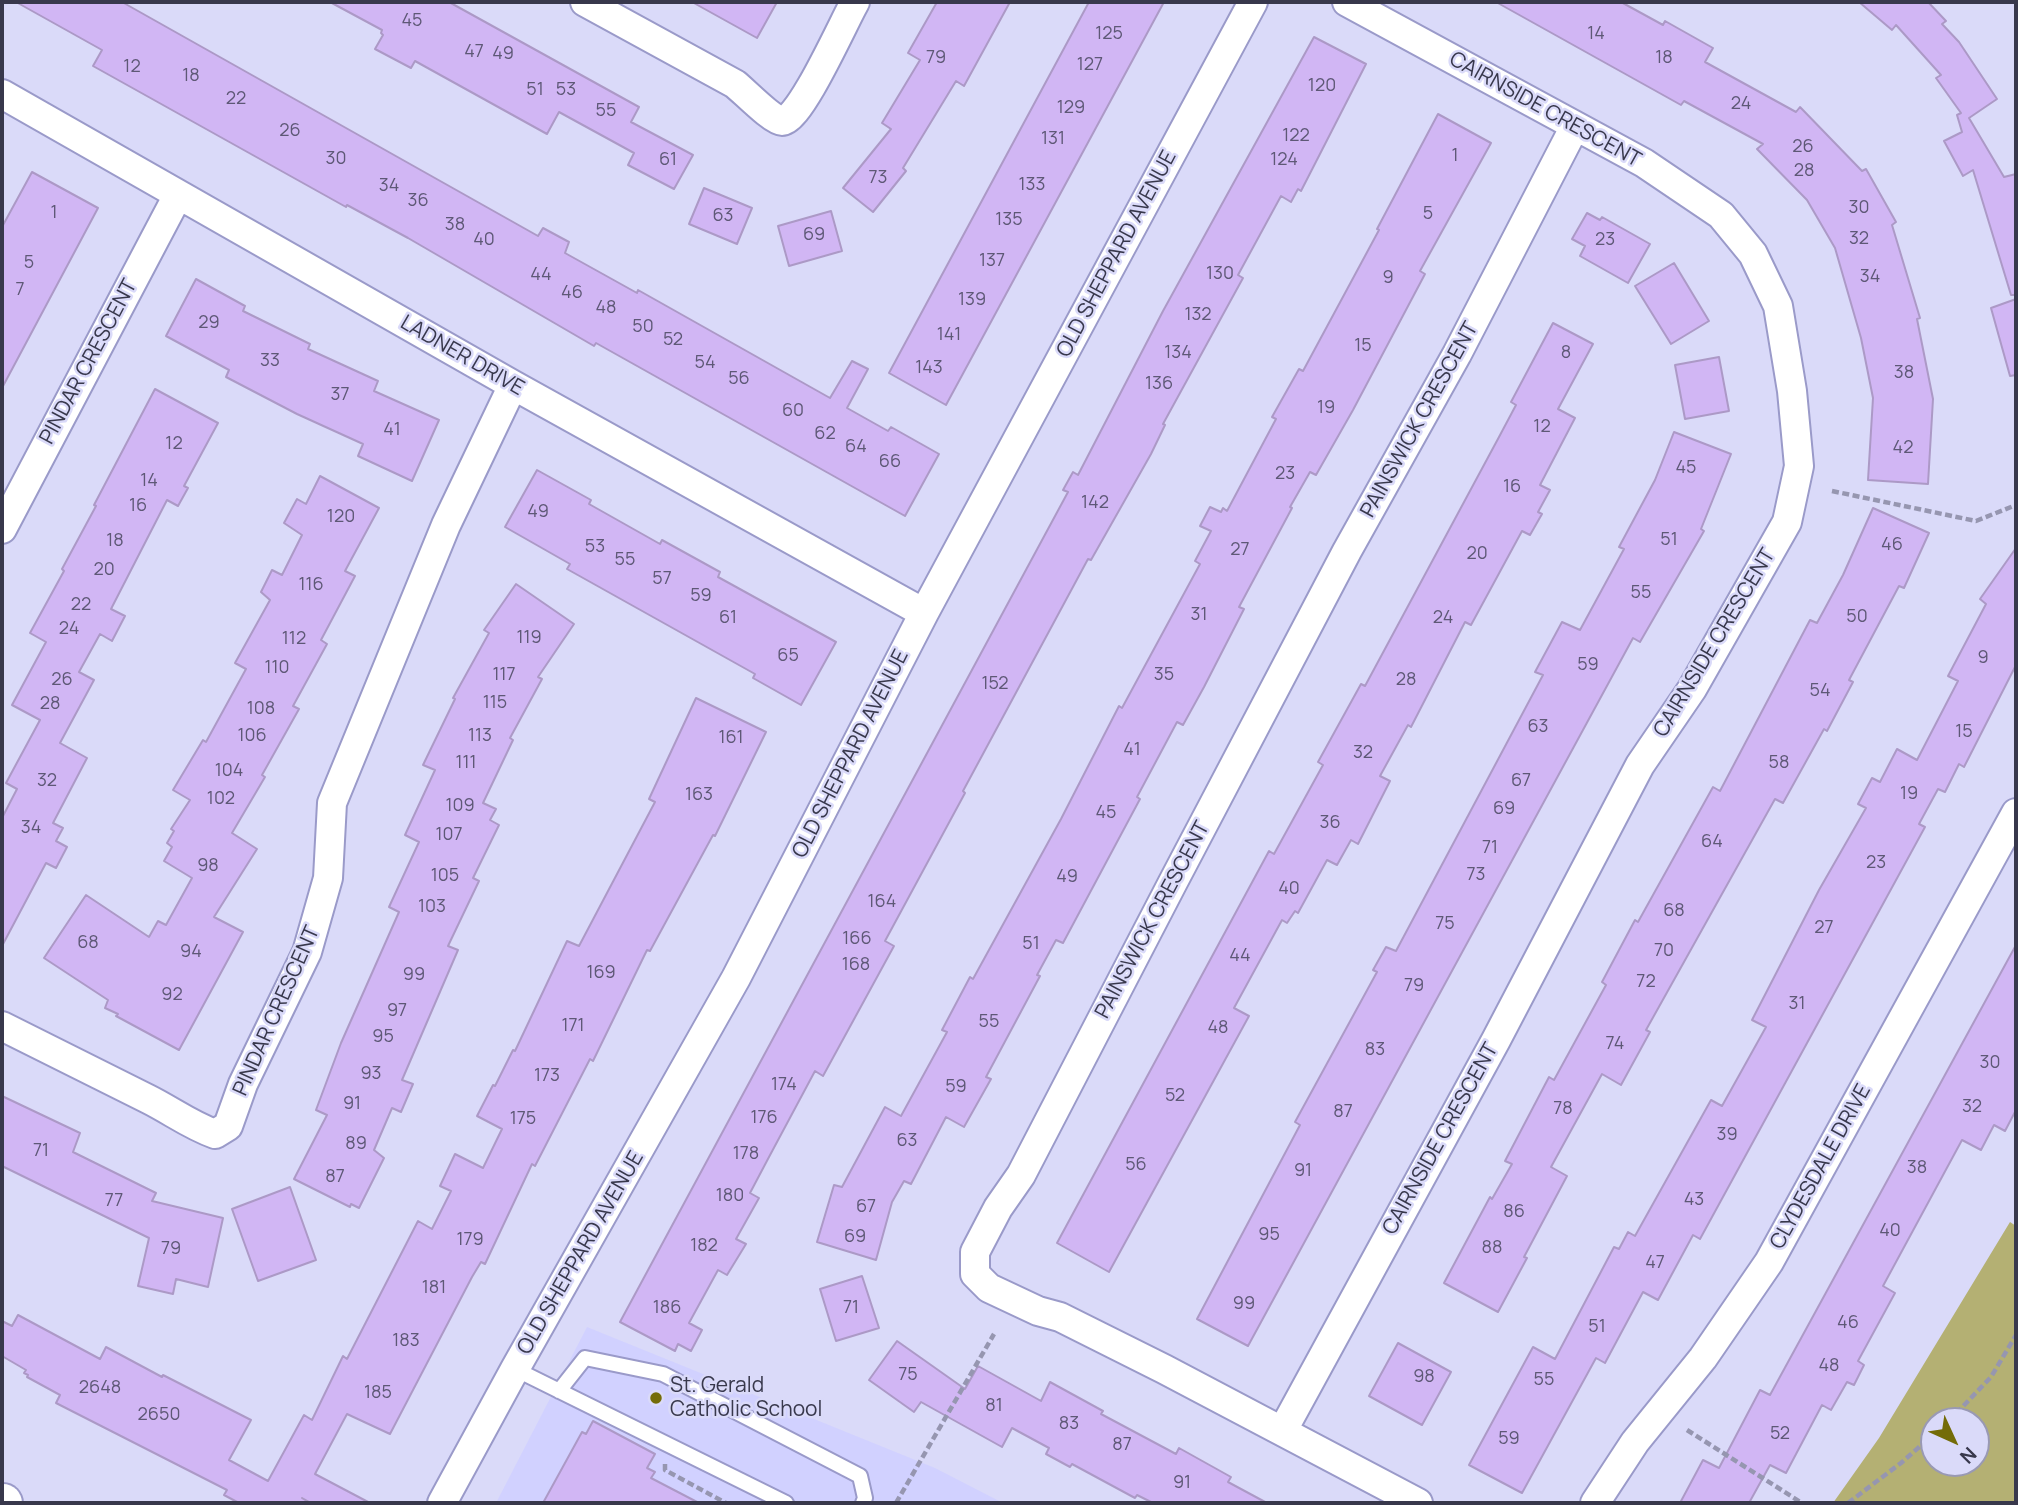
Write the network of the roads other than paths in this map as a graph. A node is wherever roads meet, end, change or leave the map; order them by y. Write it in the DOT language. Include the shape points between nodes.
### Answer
graph roads {
  1 [pos="585,2"];
  2 [pos="855,2"];
  3 [pos="1253,2"];
  4 [pos="1347,2"];
  5 [pos="2,94"];
  6 [pos="1575,126"];
  7 [pos="178,195"];
  8 [pos="513,385"];
  9 [pos="2,529"];
  10 [pos="924,613"];
  11 [pos="2016,813"];
  12 [pos="2,1026"];
  13 [pos="515,1369"];
  14 [pos="559,1391"];
  15 [pos="1283,1430"];
  16 [pos="442,1503"];
  17 [pos="786,1503"];
  18 [pos="863,1503"];
  19 [pos="1418,1503"];
  20 [pos="1595,1503"];
  1 -- 2 [label="street" via="735,84 782,121 807,97"];
  3 -- 10 [label="street, OLD SHEPPARD AVENUE"];
  4 -- 6 [label="street, CAIRNSIDE CRESCENT"];
  5 -- 7 [label="street, LADNER DRIVE"];
  6 -- 15 [label="street, CAIRNSIDE CRESCENT" via="1644,163 1721,215 1753,254 1778,306 1792,391 1799,466 1790,509 1787,522 1692,689 1640,765"];
  6 -- 15 [label="street, PAINSWICK CRESCENT" via="1021,1175 975,1252 975,1274 989,1288 1060,1317"];
  7 -- 8 [label="street, LADNER DRIVE"];
  7 -- 9 [label="street, PINDAR CRESCENT"];
  8 -- 10 [label="street, LADNER DRIVE"];
  8 -- 12 [label="street, PINDAR CRESCENT" via="446,525 336,792 328,878 307,953 243,1084 228,1126 215,1134 190,1125"];
  10 -- 13 [label="street, OLD SHEPPARD AVENUE" via="736,978"];
  11 -- 20 [label="street, CLYDESDALE DRIVE" via="1769,1262"];
  13 -- 14 [label="lane"];
  13 -- 16 [label="street, OLD SHEPPARD AVENUE"];
  14 -- 17 [label="lane"];
  14 -- 18 [label="lane" via="585,1358 663,1374 860,1476"];
  15 -- 19 [label="street, PAINSWICK CRESCENT"];
}
